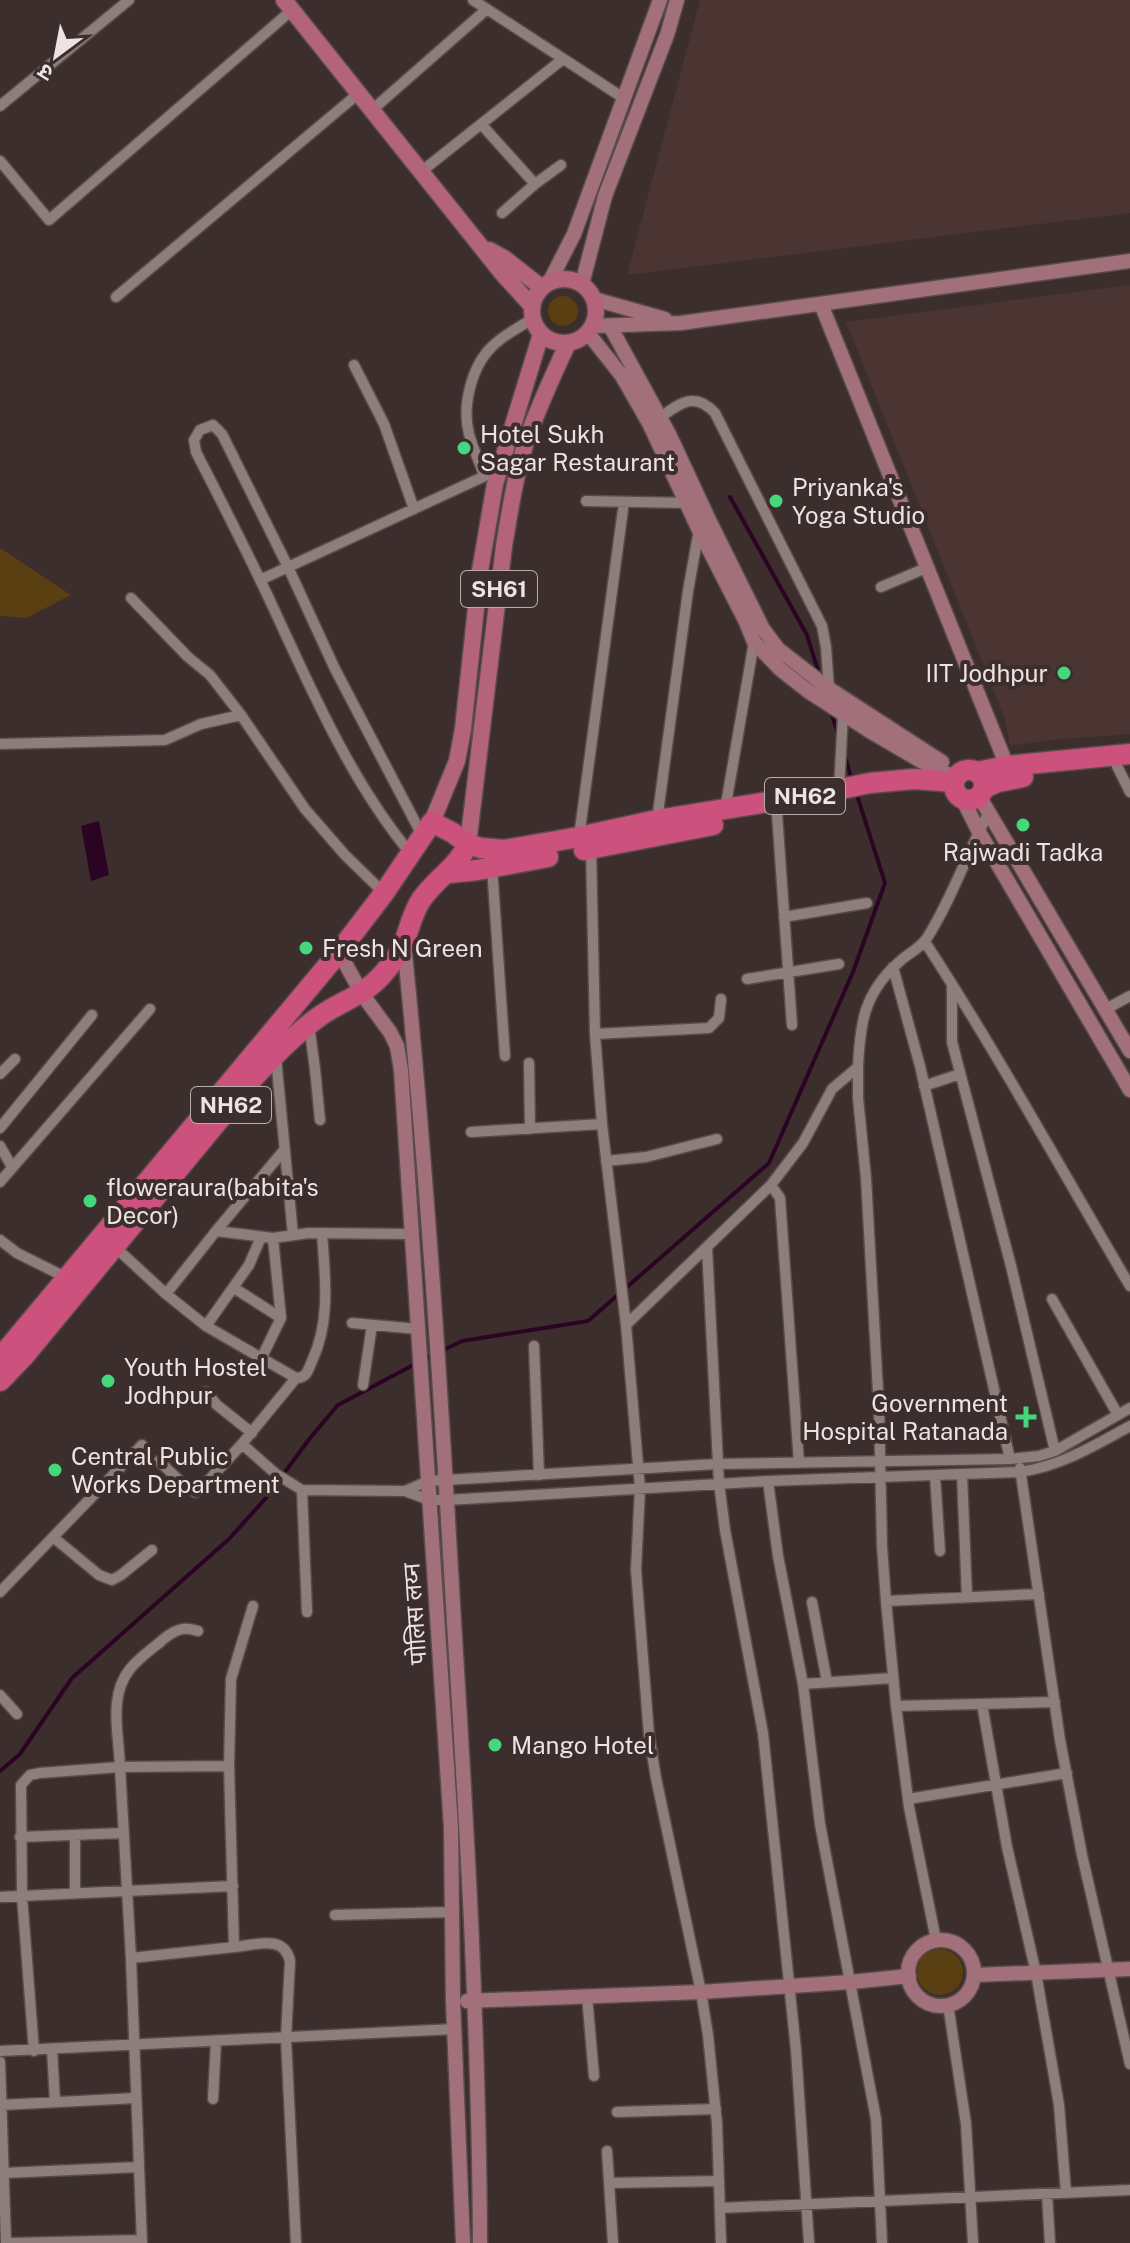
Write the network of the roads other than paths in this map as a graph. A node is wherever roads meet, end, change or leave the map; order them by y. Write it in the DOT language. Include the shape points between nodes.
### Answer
graph roads {
  1 [pos="129,0"];
  2 [pos="473,0"];
  3 [pos="660,0"];
  4 [pos="677,0"];
  5 [pos="288,5"];
  6 [pos="487,9"];
  7 [pos="563,59"];
  8 [pos="359,93"];
  9 [pos="625,99"];
  10 [pos="0,106"];
  11 [pos="372,110"];
  12 [pos="481,124"];
  13 [pos="0,161"];
  14 [pos="561,165"];
  15 [pos="422,171"];
  16 [pos="535,184"];
  17 [pos="502,213"];
  18 [pos="480,246"];
  19 [pos="1130,261"];
  20 [pos="546,284"];
  21 [pos="582,284"];
  22 [pos="116,297"];
  23 [pos="594,299"];
  24 [pos="821,304"];
  25 [pos="535,320"];
  26 [pos="681,323"];
  27 [pos="597,328"];
  28 [pos="568,343"];
  29 [pos="354,365"];
  30 [pos="661,417"];
  31 [pos="492,472"];
  32 [pos="586,501"];
  33 [pos="624,502"];
  34 [pos="688,503"];
  35 [pos="414,509"];
  36 [pos="699,530"];
  37 [pos="288,567"];
  38 [pos="926,568"];
  39 [pos="260,580"];
  40 [pos="881,587"];
  41 [pos="131,598"];
  42 [pos="754,642"];
  43 [pos="829,697"];
  44 [pos="241,715"];
  45 [pos="0,744"];
  46 [pos="1126,761"];
  47 [pos="1007,766"];
  48 [pos="969,787"];
  49 [pos="839,790"];
  50 [pos="1130,792"];
  51 [pos="725,810"];
  52 [pos="777,814"];
  53 [pos="657,820"];
  54 [pos="428,829"];
  55 [pos="979,832"];
  56 [pos="585,843"];
  57 [pos="468,844"];
  58 [pos="411,854"];
  59 [pos="492,867"];
  60 [pos="448,873"];
  61 [pos="384,893"];
  62 [pos="867,903"];
  63 [pos="784,917"];
  64 [pos="404,944"];
  65 [pos="922,944"];
  66 [pos="339,952"];
  67 [pos="897,963"];
  68 [pos="839,964"];
  69 [pos="788,971"];
  70 [pos="747,979"];
  71 [pos="952,984"];
  72 [pos="362,994"];
  73 [pos="1130,996"];
  74 [pos="721,999"];
  75 [pos="150,1009"];
  76 [pos="1104,1010"];
  77 [pos="92,1015"];
  78 [pos="309,1025"];
  79 [pos="792,1025"];
  80 [pos="595,1034"];
  81 [pos="1130,1051"];
  82 [pos="275,1054"];
  83 [pos="505,1056"];
  84 [pos="15,1059"];
  85 [pos="529,1063"];
  86 [pos="858,1067"];
  87 [pos="0,1074"];
  88 [pos="957,1076"];
  89 [pos="927,1085"];
  90 [pos="1130,1090"];
  91 [pos="320,1120"];
  92 [pos="602,1124"];
  93 [pos="0,1128"];
  94 [pos="530,1129"];
  95 [pos="471,1132"];
  96 [pos="717,1139"];
  97 [pos="0,1146"];
  98 [pos="285,1149"];
  99 [pos="606,1161"];
  100 [pos="12,1167"];
  101 [pos="0,1182"];
  102 [pos="771,1185"];
  103 [pos="216,1231"];
  104 [pos="322,1233"];
  105 [pos="411,1234"];
  106 [pos="293,1235"];
  107 [pos="261,1237"];
  108 [pos="273,1238"];
  109 [pos="0,1240"];
  110 [pos="114,1246"];
  111 [pos="707,1247"];
  112 [pos="74,1283"];
  113 [pos="1130,1286"];
  114 [pos="234,1288"];
  115 [pos="166,1294"];
  116 [pos="1052,1299"];
  117 [pos="281,1318"];
  118 [pos="352,1323"];
  119 [pos="372,1325"];
  120 [pos="626,1325"];
  121 [pos="206,1326"];
  122 [pos="418,1333"];
  123 [pos="534,1346"];
  124 [pos="0,1358"];
  125 [pos="261,1359"];
  126 [pos="296,1378"];
  127 [pos="0,1381"];
  128 [pos="363,1385"];
  129 [pos="206,1392"];
  130 [pos="1130,1408"];
  131 [pos="1118,1415"];
  132 [pos="1130,1426"];
  133 [pos="252,1433"];
  134 [pos="242,1444"];
  135 [pos="142,1445"];
  136 [pos="1055,1451"];
  137 [pos="1014,1458"];
  138 [pos="159,1461"];
  139 [pos="879,1461"];
  140 [pos="799,1463"];
  141 [pos="717,1464"];
  142 [pos="638,1469"];
  143 [pos="1020,1472"];
  144 [pos="962,1474"];
  145 [pos="539,1475"];
  146 [pos="935,1475"];
  147 [pos="880,1478"];
  148 [pos="446,1480"];
  149 [pos="428,1481"];
  150 [pos="768,1481"];
  151 [pos="719,1483"];
  152 [pos="640,1488"];
  153 [pos="299,1489"];
  154 [pos="405,1491"];
  155 [pos="429,1500"];
  156 [pos="447,1500"];
  157 [pos="53,1537"];
  158 [pos="152,1550"];
  159 [pos="940,1551"];
  160 [pos="0,1592"];
  161 [pos="1039,1594"];
  162 [pos="967,1597"];
  163 [pos="886,1601"];
  164 [pos="812,1602"];
  165 [pos="253,1606"];
  166 [pos="307,1612"];
  167 [pos="198,1631"];
  168 [pos="893,1678"];
  169 [pos="827,1682"];
  170 [pos="803,1684"];
  171 [pos="0,1695"];
  172 [pos="1055,1702"];
  173 [pos="982,1704"];
  174 [pos="896,1706"];
  175 [pos="17,1714"];
  176 [pos="229,1766"];
  177 [pos="120,1767"];
  178 [pos="1067,1773"];
  179 [pos="996,1786"];
  180 [pos="908,1799"];
  181 [pos="124,1833"];
  182 [pos="75,1835"];
  183 [pos="20,1837"];
  184 [pos="233,1886"];
  185 [pos="127,1891"];
  186 [pos="75,1893"];
  187 [pos="22,1896"];
  188 [pos="0,1897"];
  189 [pos="452,1912"];
  190 [pos="335,1915"];
  191 [pos="936,1940"];
  192 [pos="234,1947"];
  193 [pos="131,1958"];
  194 [pos="1110,1969"];
  195 [pos="1130,1969"];
  196 [pos="1036,1973"];
  197 [pos="974,1975"];
  198 [pos="909,1976"];
  199 [pos="851,1982"];
  200 [pos="789,1985"];
  201 [pos="701,1992"];
  202 [pos="587,1996"];
  203 [pos="453,2001"];
  204 [pos="473,2001"];
  205 [pos="948,2004"];
  206 [pos="455,2029"];
  207 [pos="286,2038"];
  208 [pos="216,2041"];
  209 [pos="134,2045"];
  210 [pos="52,2049"];
  211 [pos="0,2051"];
  212 [pos="34,2051"];
  213 [pos="0,2062"];
  214 [pos="1130,2064"];
  215 [pos="594,2076"];
  216 [pos="136,2098"];
  217 [pos="213,2099"];
  218 [pos="55,2102"];
  219 [pos="1,2105"];
  220 [pos="716,2109"];
  221 [pos="617,2112"];
  222 [pos="607,2151"];
  223 [pos="139,2167"];
  224 [pos="4,2173"];
  225 [pos="719,2181"];
  226 [pos="610,2183"];
  227 [pos="1130,2190"];
  228 [pos="1066,2193"];
  229 [pos="1047,2194"];
  230 [pos="971,2198"];
  231 [pos="880,2201"];
  232 [pos="807,2205"];
  233 [pos="720,2208"];
  234 [pos="142,2241"];
  235 [pos="8,2243"];
  236 [pos="296,2243"];
  237 [pos="463,2243"];
  238 [pos="480,2243"];
  239 [pos="613,2243"];
  240 [pos="721,2243"];
  241 [pos="809,2243"];
  242 [pos="882,2243"];
  243 [pos="973,2243"];
  244 [pos="1050,2243"];
  1 -- 10 [label="street"];
  2 -- 6 [label="street"];
  3 -- 9 [label="street"];
  4 -- 21 [label="street" via="605,196"];
  5 -- 8 [label="main road"];
  5 -- 13 [label="street" via="49,220"];
  6 -- 7 [label="street"];
  6 -- 11 [label="street"];
  7 -- 9 [label="street"];
  7 -- 12 [label="street"];
  8 -- 11 [label="main road"];
  8 -- 22 [label="street"];
  9 -- 20 [label="street" via="574,234"];
  11 -- 15 [label="main road"];
  12 -- 15 [label="street"];
  12 -- 16 [label="street"];
  14 -- 16 [label="street"];
  15 -- 18 [label="main road"];
  16 -- 17 [label="street"];
  18 -- 20 [label="main road"];
  18 -- 25 [label="main road"];
  19 -- 24 [label="street"];
  20 -- 21 [label="main road" via="561,278"];
  20 -- 25 [label="main road, SH61" via="535,296"];
  21 -- 23 [label="main road"];
  23 -- 26 [label="street"];
  23 -- 27 [label="main road"];
  24 -- 26 [label="street"];
  24 -- 38 [label="street"];
  25 -- 28 [label="main road" via="559,343"];
  25 -- 31 [label="main road, SH61"];
  25 -- 31 [label="street" via="489,348 471,381 468,432"];
  26 -- 27 [label="street"];
  27 -- 28 [label="main road"];
  27 -- 30 [label="street"];
  27 -- 34 [label="street"];
  28 -- 57 [label="main road, SH61" via="526,444 512,497"];
  29 -- 35 [label="street" via="384,424"];
  30 -- 43 [label="street" via="763,629"];
  30 -- 43 [label="street" via="688,400 707,404 715,413 822,626"];
  31 -- 35 [label="street"];
  31 -- 54 [label="main road, SH61" via="463,729 457,761"];
  32 -- 33 [label="street"];
  33 -- 34 [label="street"];
  33 -- 56 [label="street"];
  34 -- 36 [label="street"];
  35 -- 37 [label="street"];
  36 -- 42 [label="street"];
  36 -- 53 [label="street"];
  37 -- 39 [label="street"];
  37 -- 39 [label="street" via="222,434 213,425 200,430 194,440 196,452"];
  37 -- 54 [label="street" via="335,669"];
  38 -- 40 [label="street"];
  38 -- 47 [label="street"];
  39 -- 58 [label="street" via="364,787"];
  41 -- 44 [label="street" via="210,675"];
  42 -- 43 [label="street" via="780,669"];
  42 -- 51 [label="street"];
  43 -- 48 [label="street"];
  43 -- 48 [label="street" via="932,757"];
  43 -- 49 [label="street"];
  44 -- 45 [label="street" via="165,740"];
  44 -- 61 [label="street" via="305,809"];
  46 -- 47 [label="highway, NH62"];
  46 -- 48 [label="highway, NH62"];
  46 -- 50 [label="street"];
  47 -- 48 [label="highway, NH62"];
  48 -- 49 [label="highway, NH62" via="914,779"];
  48 -- 52 [label="highway, NH62" via="895,792"];
  48 -- 55 [label="street"];
  48 -- 55 [label="street"];
  48 -- 76 [label="street"];
  49 -- 51 [label="highway, NH62"];
  51 -- 53 [label="highway, NH62"];
  52 -- 56 [label="highway, NH62"];
  52 -- 63 [label="street"];
  53 -- 56 [label="highway, NH62"];
  54 -- 57 [label="highway, NH62" via="453,833"];
  54 -- 58 [label="highway, NH62"];
  55 -- 65 [label="street"];
  55 -- 90 [label="street"];
  56 -- 57 [label="highway, NH62" via="504,850"];
  56 -- 59 [label="highway, NH62"];
  56 -- 80 [label="street"];
  57 -- 60 [label="highway, NH62"];
  58 -- 61 [label="highway, NH62"];
  59 -- 60 [label="highway, NH62"];
  59 -- 83 [label="street"];
  60 -- 64 [label="highway, NH62" via="420,901"];
  61 -- 66 [label="highway, NH62"];
  62 -- 63 [label="street"];
  63 -- 69 [label="street"];
  64 -- 72 [label="highway, NH62"];
  64 -- 148 [label="street"];
  65 -- 67 [label="street"];
  65 -- 71 [label="street"];
  66 -- 72 [label="street, पोलिस लय्न"];
  66 -- 112 [label="highway, NH62"];
  67 -- 86 [label="street" via="864,1011"];
  67 -- 89 [label="street"];
  68 -- 69 [label="street"];
  69 -- 70 [label="street"];
  69 -- 79 [label="street"];
  71 -- 88 [label="street"];
  71 -- 113 [label="street"];
  72 -- 78 [label="highway, NH62"];
  72 -- 105 [label="street, पोलिस लय्न" via="397,1046"];
  73 -- 76 [label="street"];
  74 -- 80 [label="street" via="719,1018 709,1028"];
  75 -- 100 [label="street"];
  76 -- 81 [label="street"];
  77 -- 93 [label="street"];
  78 -- 82 [label="highway, NH62"];
  78 -- 91 [label="street"];
  80 -- 92 [label="street"];
  82 -- 98 [label="street"];
  82 -- 110 [label="highway, NH62"];
  84 -- 87 [label="street"];
  85 -- 94 [label="street"];
  86 -- 102 [label="street" via="832,1089 803,1143"];
  86 -- 139 [label="street"];
  88 -- 89 [label="street"];
  88 -- 136 [label="street" via="1011,1266"];
  89 -- 137 [label="street"];
  92 -- 94 [label="street"];
  92 -- 99 [label="street"];
  94 -- 95 [label="street"];
  96 -- 99 [label="street"];
  97 -- 100 [label="street"];
  98 -- 103 [label="street"];
  98 -- 106 [label="street"];
  99 -- 120 [label="street"];
  100 -- 101 [label="street"];
  102 -- 111 [label="street"];
  102 -- 140 [label="street" via="780,1198"];
  103 -- 107 [label="street"];
  103 -- 115 [label="street"];
  104 -- 105 [label="street"];
  104 -- 106 [label="street"];
  104 -- 126 [label="street" via="321,1336 305,1376"];
  105 -- 122 [label="street, पोलिस लय्न"];
  106 -- 108 [label="street"];
  107 -- 108 [label="street"];
  107 -- 114 [label="street"];
  108 -- 117 [label="street"];
  109 -- 112 [label="street"];
  110 -- 112 [label="highway, NH62"];
  110 -- 115 [label="street"];
  111 -- 120 [label="street"];
  111 -- 141 [label="street"];
  112 -- 124 [label="highway, NH62"];
  112 -- 127 [label="highway, NH62" via="25,1355"];
  114 -- 117 [label="street"];
  114 -- 121 [label="street"];
  115 -- 121 [label="street"];
  116 -- 131 [label="street"];
  117 -- 125 [label="street"];
  118 -- 119 [label="street"];
  119 -- 122 [label="street"];
  119 -- 128 [label="street"];
  120 -- 142 [label="street"];
  121 -- 125 [label="street"];
  122 -- 149 [label="street, पोलिस लय्न"];
  123 -- 145 [label="street"];
  125 -- 126 [label="street"];
  126 -- 133 [label="street"];
  129 -- 133 [label="street"];
  130 -- 131 [label="street"];
  131 -- 136 [label="street"];
  132 -- 143 [label="street" via="1054,1465"];
  133 -- 134 [label="street"];
  134 -- 138 [label="street" via="195,1492"];
  134 -- 153 [label="street"];
  135 -- 157 [label="street"];
  136 -- 137 [label="street"];
  137 -- 139 [label="street"];
  137 -- 143 [label="street"];
  139 -- 140 [label="street"];
  139 -- 147 [label="street"];
  140 -- 141 [label="street"];
  141 -- 142 [label="street"];
  141 -- 151 [label="street"];
  142 -- 145 [label="street"];
  142 -- 152 [label="street"];
  143 -- 144 [label="street"];
  143 -- 161 [label="street"];
  144 -- 146 [label="street"];
  144 -- 162 [label="street"];
  145 -- 148 [label="street"];
  146 -- 147 [label="street"];
  146 -- 159 [label="street"];
  147 -- 150 [label="street"];
  147 -- 163 [label="street"];
  148 -- 149 [label="street"];
  148 -- 156 [label="street"];
  149 -- 154 [label="street"];
  149 -- 155 [label="street, पोलिस लय्न"];
  150 -- 151 [label="street"];
  150 -- 170 [label="street"];
  151 -- 152 [label="street"];
  151 -- 200 [label="street" via="763,1733"];
  152 -- 156 [label="street"];
  152 -- 201 [label="street" via="636,1570 649,1735"];
  153 -- 154 [label="street"];
  153 -- 166 [label="street"];
  154 -- 155 [label="street"];
  155 -- 156 [label="street"];
  155 -- 189 [label="street, पोलिस लय्न"];
  156 -- 204 [label="street"];
  157 -- 158 [label="street" via="112,1580"];
  157 -- 160 [label="street"];
  161 -- 162 [label="street"];
  161 -- 172 [label="street"];
  162 -- 163 [label="street"];
  163 -- 168 [label="street"];
  164 -- 169 [label="street"];
  165 -- 176 [label="street" via="231,1679"];
  167 -- 177 [label="street" via="182,1628 170,1634 124,1679 116,1701"];
  168 -- 169 [label="street"];
  168 -- 174 [label="street"];
  169 -- 170 [label="street"];
  170 -- 199 [label="street" via="820,1824"];
  171 -- 175 [label="street"];
  172 -- 173 [label="street"];
  172 -- 178 [label="street"];
  173 -- 174 [label="street"];
  173 -- 179 [label="street"];
  174 -- 180 [label="street"];
  176 -- 177 [label="street"];
  176 -- 184 [label="street"];
  177 -- 181 [label="street"];
  177 -- 183 [label="street" via="30,1775 21,1785"];
  178 -- 179 [label="street"];
  178 -- 194 [label="street"];
  179 -- 180 [label="street"];
  179 -- 196 [label="street"];
  180 -- 191 [label="street"];
  181 -- 182 [label="street"];
  181 -- 185 [label="street"];
  182 -- 183 [label="street"];
  182 -- 186 [label="street"];
  183 -- 187 [label="street"];
  184 -- 185 [label="street"];
  184 -- 192 [label="street"];
  185 -- 186 [label="street"];
  185 -- 193 [label="street"];
  186 -- 187 [label="street"];
  187 -- 188 [label="street"];
  187 -- 212 [label="street"];
  189 -- 190 [label="street"];
  189 -- 203 [label="street, पोलिस लय्न"];
  191 -- 197 [label="street" via="955,1943 968,1953"];
  191 -- 198 [label="street" via="914,1954"];
  192 -- 193 [label="street"];
  192 -- 207 [label="street" via="276,1943 288,1952"];
  193 -- 209 [label="street"];
  194 -- 195 [label="street"];
  194 -- 196 [label="street"];
  194 -- 214 [label="street"];
  196 -- 197 [label="street"];
  196 -- 228 [label="street" via="1059,2105"];
  197 -- 205 [label="street" via="968,1992"];
  198 -- 199 [label="street"];
  198 -- 205 [label="street" via="914,1991 926,2002"];
  199 -- 200 [label="street"];
  199 -- 231 [label="street" via="876,2119"];
  200 -- 201 [label="street"];
  200 -- 232 [label="street"];
  201 -- 202 [label="street"];
  201 -- 220 [label="street"];
  202 -- 204 [label="street"];
  202 -- 215 [label="street"];
  203 -- 204 [label="street"];
  203 -- 206 [label="street, पोलिस लय्न"];
  204 -- 238 [label="street"];
  205 -- 230 [label="street"];
  206 -- 207 [label="street"];
  206 -- 237 [label="street, पोलिस लय्न"];
  207 -- 208 [label="street"];
  207 -- 236 [label="street"];
  208 -- 209 [label="street"];
  208 -- 217 [label="street"];
  209 -- 210 [label="street"];
  209 -- 216 [label="street"];
  210 -- 212 [label="street"];
  210 -- 218 [label="street"];
  211 -- 212 [label="street"];
  213 -- 219 [label="street"];
  216 -- 218 [label="street"];
  216 -- 223 [label="street"];
  218 -- 219 [label="street"];
  219 -- 224 [label="street"];
  220 -- 221 [label="street"];
  220 -- 225 [label="street"];
  222 -- 226 [label="street"];
  223 -- 224 [label="street"];
  223 -- 234 [label="street"];
  224 -- 235 [label="street"];
  225 -- 226 [label="street"];
  225 -- 233 [label="street"];
  226 -- 239 [label="street"];
  227 -- 228 [label="street"];
  228 -- 229 [label="street"];
  229 -- 230 [label="street"];
  229 -- 244 [label="street"];
  230 -- 231 [label="street"];
  230 -- 243 [label="street"];
  231 -- 232 [label="street"];
  231 -- 242 [label="street"];
  232 -- 233 [label="street"];
  232 -- 241 [label="street"];
  233 -- 240 [label="street"];
  234 -- 235 [label="street"];
}
